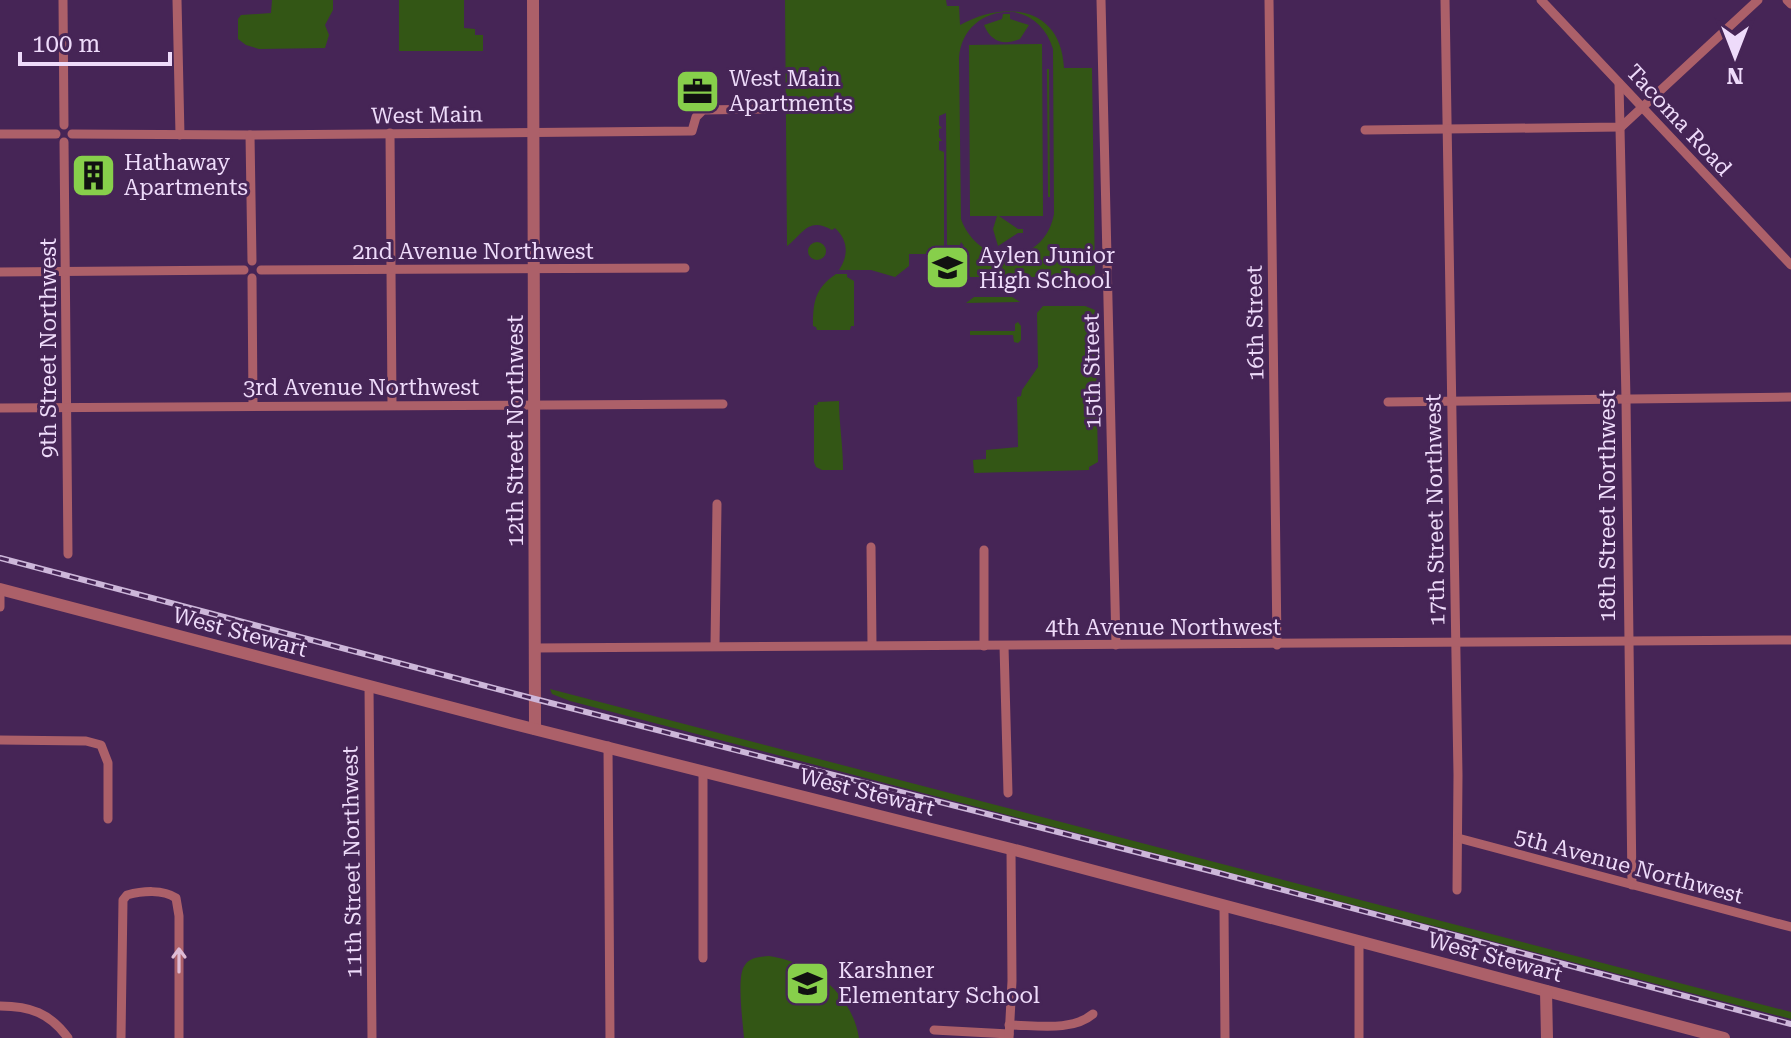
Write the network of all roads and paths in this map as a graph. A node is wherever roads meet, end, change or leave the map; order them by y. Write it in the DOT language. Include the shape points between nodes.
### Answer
graph roads {
  1 [pos="63,0"];
  2 [pos="177,0"];
  3 [pos="533,0"];
  4 [pos="1101,0"];
  5 [pos="1269,0"];
  6 [pos="1445,0"];
  7 [pos="1541,0"];
  8 [pos="1758,0"];
  9 [pos="1619,83"];
  10 [pos="1643,108"];
  11 [pos="768,109"];
  12 [pos="64,125"];
  13 [pos="1621,127"];
  14 [pos="1447,128"];
  15 [pos="1365,130"];
  16 [pos="534,132"];
  17 [pos="390,133"];
  18 [pos="0,134"];
  19 [pos="56,134"];
  20 [pos="72,134"];
  21 [pos="180,135"];
  22 [pos="250,135"];
  23 [pos="64,142"];
  24 [pos="252,261"];
  25 [pos="1791,265"];
  26 [pos="535,268"];
  27 [pos="685,268"];
  28 [pos="391,269"];
  29 [pos="244,270"];
  30 [pos="261,270"];
  31 [pos="0,272"];
  32 [pos="65,272"];
  33 [pos="252,278"];
  34 [pos="1791,397"];
  35 [pos="1626,399"];
  36 [pos="1451,401"];
  37 [pos="1388,402"];
  38 [pos="535,404"];
  39 [pos="723,404"];
  40 [pos="392,405"];
  41 [pos="253,406"];
  42 [pos="0,408"];
  43 [pos="66,408"];
  44 [pos="717,504"];
  45 [pos="871,547"];
  46 [pos="984,550"];
  47 [pos="68,554"];
  48 [pos="0,589"];
  49 [pos="0,607"];
  50 [pos="1791,640"];
  51 [pos="1628,642"];
  52 [pos="1454,643"];
  53 [pos="872,645"];
  54 [pos="1116,645"];
  55 [pos="1277,645"];
  56 [pos="715,646"];
  57 [pos="984,646"];
  58 [pos="1004,646"];
  59 [pos="535,648"];
  60 [pos="369,686"];
  61 [pos="535,729"];
  62 [pos="0,740"];
  63 [pos="608,746"];
  64 [pos="703,772"];
  65 [pos="1008,793"];
  66 [pos="108,819"];
  67 [pos="1458,838"];
  68 [pos="1011,849"];
  69 [pos="1632,885"];
  70 [pos="1457,890"];
  71 [pos="1224,907"];
  72 [pos="1791,927"];
  73 [pos="1359,941"];
  74 [pos="703,958"];
  75 [pos="1546,991"];
  76 [pos="0,1006"];
  77 [pos="1093,1014"];
  78 [pos="934,1030"];
  79 [pos="1009,1032"];
  80 [pos="1693,1034"];
  81 [pos="68,1038"];
  82 [pos="121,1038"];
  83 [pos="179,1038"];
  84 [pos="372,1038"];
  85 [pos="610,1038"];
  86 [pos="1225,1038"];
  87 [pos="1359,1038"];
  88 [pos="1547,1038"];
  89 [pos="1724,1038"];
  1 -- 12 [label="street"];
  2 -- 21 [label="street"];
  3 -- 16 [label="street, 12th Street Northwest"];
  4 -- 54 [label="street, 15th Street"];
  5 -- 55 [label="street, 16th Street"];
  6 -- 14 [label="street, 17th Street Northwest"];
  7 -- 9 [label="street, Tacoma Road"];
  8 -- 10 [label="street"];
  9 -- 10 [label="street, Tacoma Road"];
  9 -- 13 [label="street, 18th Street Northwest"];
  10 -- 13 [label="street"];
  10 -- 25 [label="street, Tacoma Road"];
  11 -- 16 [label="street, West Main" via="703,110 692,131"];
  12 -- 19 [label="street"];
  12 -- 20 [label="street"];
  13 -- 14 [label="street"];
  13 -- 35 [label="street, 18th Street Northwest"];
  14 -- 15 [label="street"];
  14 -- 36 [label="street, 17th Street Northwest"];
  16 -- 17 [label="street, West Main"];
  16 -- 26 [label="street, 12th Street Northwest"];
  17 -- 22 [label="street, West Main"];
  17 -- 28 [label="street"];
  18 -- 19 [label="street"];
  19 -- 23 [label="street"];
  20 -- 21 [label="street, West Main"];
  20 -- 23 [label="street"];
  21 -- 22 [label="street, West Main"];
  22 -- 24 [label="street"];
  23 -- 32 [label="street, 9th Street Northwest"];
  24 -- 29 [label="street"];
  24 -- 30 [label="street"];
  26 -- 27 [label="street, 2nd Avenue Northwest"];
  26 -- 28 [label="street, 2nd Avenue Northwest"];
  26 -- 38 [label="street, 12th Street Northwest"];
  28 -- 30 [label="street, 2nd Avenue Northwest"];
  28 -- 40 [label="street"];
  29 -- 32 [label="street"];
  29 -- 33 [label="street"];
  30 -- 33 [label="street"];
  31 -- 32 [label="street"];
  32 -- 43 [label="street, 9th Street Northwest"];
  33 -- 41 [label="street"];
  34 -- 35 [label="street"];
  35 -- 36 [label="street"];
  35 -- 51 [label="street, 18th Street Northwest"];
  36 -- 37 [label="street"];
  36 -- 52 [label="street, 17th Street Northwest"];
  38 -- 39 [label="street, 3rd Avenue Northwest"];
  38 -- 40 [label="street, 3rd Avenue Northwest"];
  38 -- 59 [label="street, 12th Street Northwest"];
  40 -- 41 [label="street, 3rd Avenue Northwest"];
  41 -- 43 [label="street, 3rd Avenue Northwest"];
  42 -- 43 [label="street, 3rd Avenue Northwest"];
  43 -- 47 [label="street, 9th Street Northwest"];
  44 -- 56 [label="street"];
  45 -- 53 [label="street"];
  46 -- 57 [label="street"];
  48 -- 49 [label="street"];
  48 -- 60 [label="street, West Stewart"];
  50 -- 51 [label="street, 4th Avenue Northwest"];
  51 -- 52 [label="street, 4th Avenue Northwest"];
  51 -- 69 [label="street, 18th Street Northwest"];
  52 -- 55 [label="street, 4th Avenue Northwest"];
  52 -- 67 [label="street, 17th Street Northwest"];
  53 -- 56 [label="street, 4th Avenue Northwest"];
  53 -- 57 [label="street, 4th Avenue Northwest"];
  54 -- 55 [label="street, 4th Avenue Northwest"];
  54 -- 58 [label="street, 4th Avenue Northwest"];
  56 -- 59 [label="street, 4th Avenue Northwest"];
  57 -- 58 [label="street, 4th Avenue Northwest"];
  58 -- 65 [label="street"];
  59 -- 61 [label="street, 12th Street Northwest"];
  60 -- 61 [label="street, West Stewart"];
  60 -- 84 [label="street, 11th Street Northwest"];
  61 -- 63 [label="street, West Stewart"];
  62 -- 66 [label="street" via="101,745 108,763"];
  63 -- 64 [label="street, West Stewart"];
  63 -- 85 [label="street"];
  64 -- 68 [label="street, West Stewart"];
  64 -- 74 [label="street"];
  67 -- 69 [label="street, 5th Avenue Northwest"];
  67 -- 70 [label="street, 17th Street Northwest"];
  68 -- 71 [label="street, West Stewart"];
  68 -- 79 [label="street"];
  69 -- 72 [label="street, 5th Avenue Northwest"];
  71 -- 73 [label="street, West Stewart"];
  71 -- 86 [label="street"];
  73 -- 75 [label="street, West Stewart"];
  73 -- 87 [label="street"];
  75 -- 80 [label="street, West Stewart"];
  75 -- 88 [label="street"];
  76 -- 81 [label="street" via="42,1012"];
  77 -- 79 [label="street" via="1073,1024"];
  78 -- 79 [label="street"];
  80 -- 89 [label="street, West Stewart"];
  83 -- 82 [label="street, one-way" via="178,904 165,893 135,893 123,900"];
}
